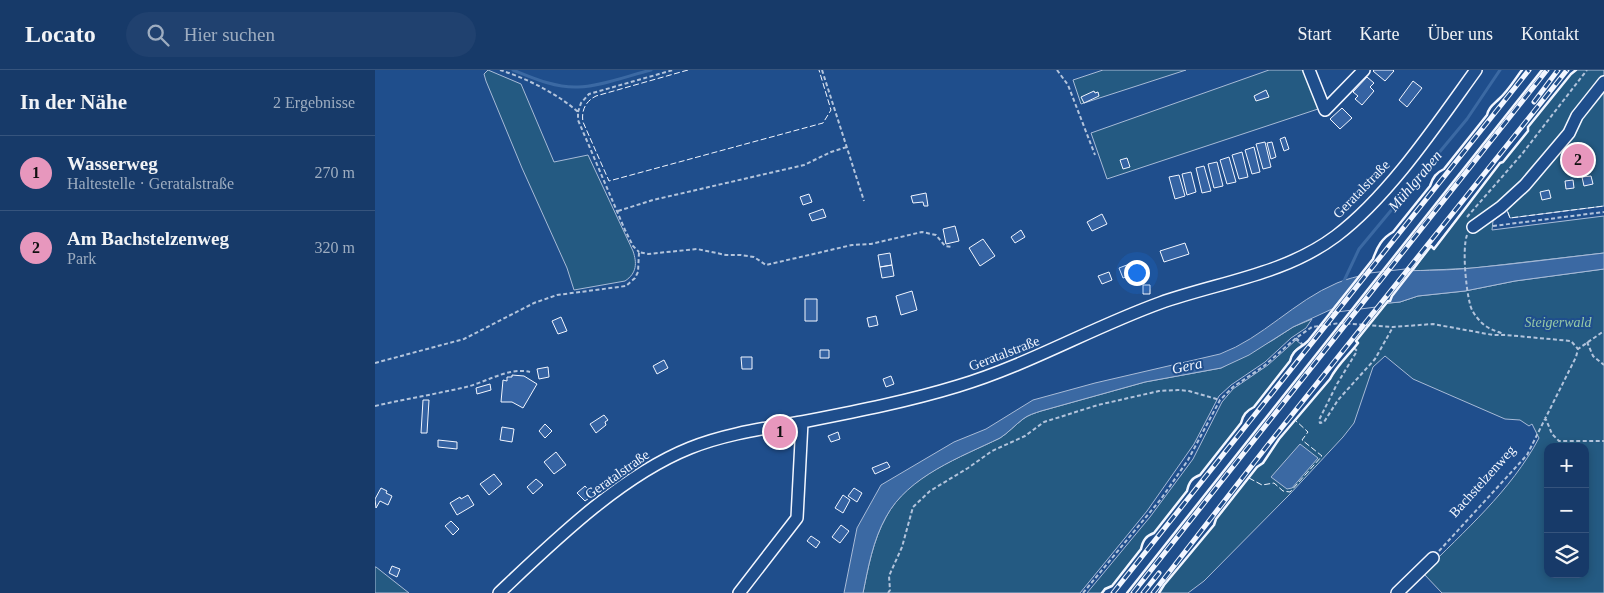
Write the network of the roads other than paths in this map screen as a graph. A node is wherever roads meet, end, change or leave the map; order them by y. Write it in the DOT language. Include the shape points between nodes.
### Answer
graph roads {
  1 [pos="1309,70"];
  2 [pos="1364,70"];
  3 [pos="1476,70"];
  4 [pos="1604,82"];
  5 [pos="1470,223"];
  6 [pos="801,422"];
  7 [pos="1433,558"];
  8 [pos="499,593"];
  9 [pos="739,593"];
  10 [pos="1397,593"];
  1 -- 2 [label="street" via="1325,110"];
  3 -- 6 [label="street, Geratalstraße" via="1389,184 1349,225 1317,248 1269,271 1159,304 1041,355 963,384"];
  4 -- 5 [label="street" via="1577,116 1569,133 1525,185 1501,207"];
  6 -- 8 [label="street, Geratalstraße" via="709,441 670,457 600,503"];
  6 -- 9 [label="street" via="797,518"];
  7 -- 10 [label="street"];
}
